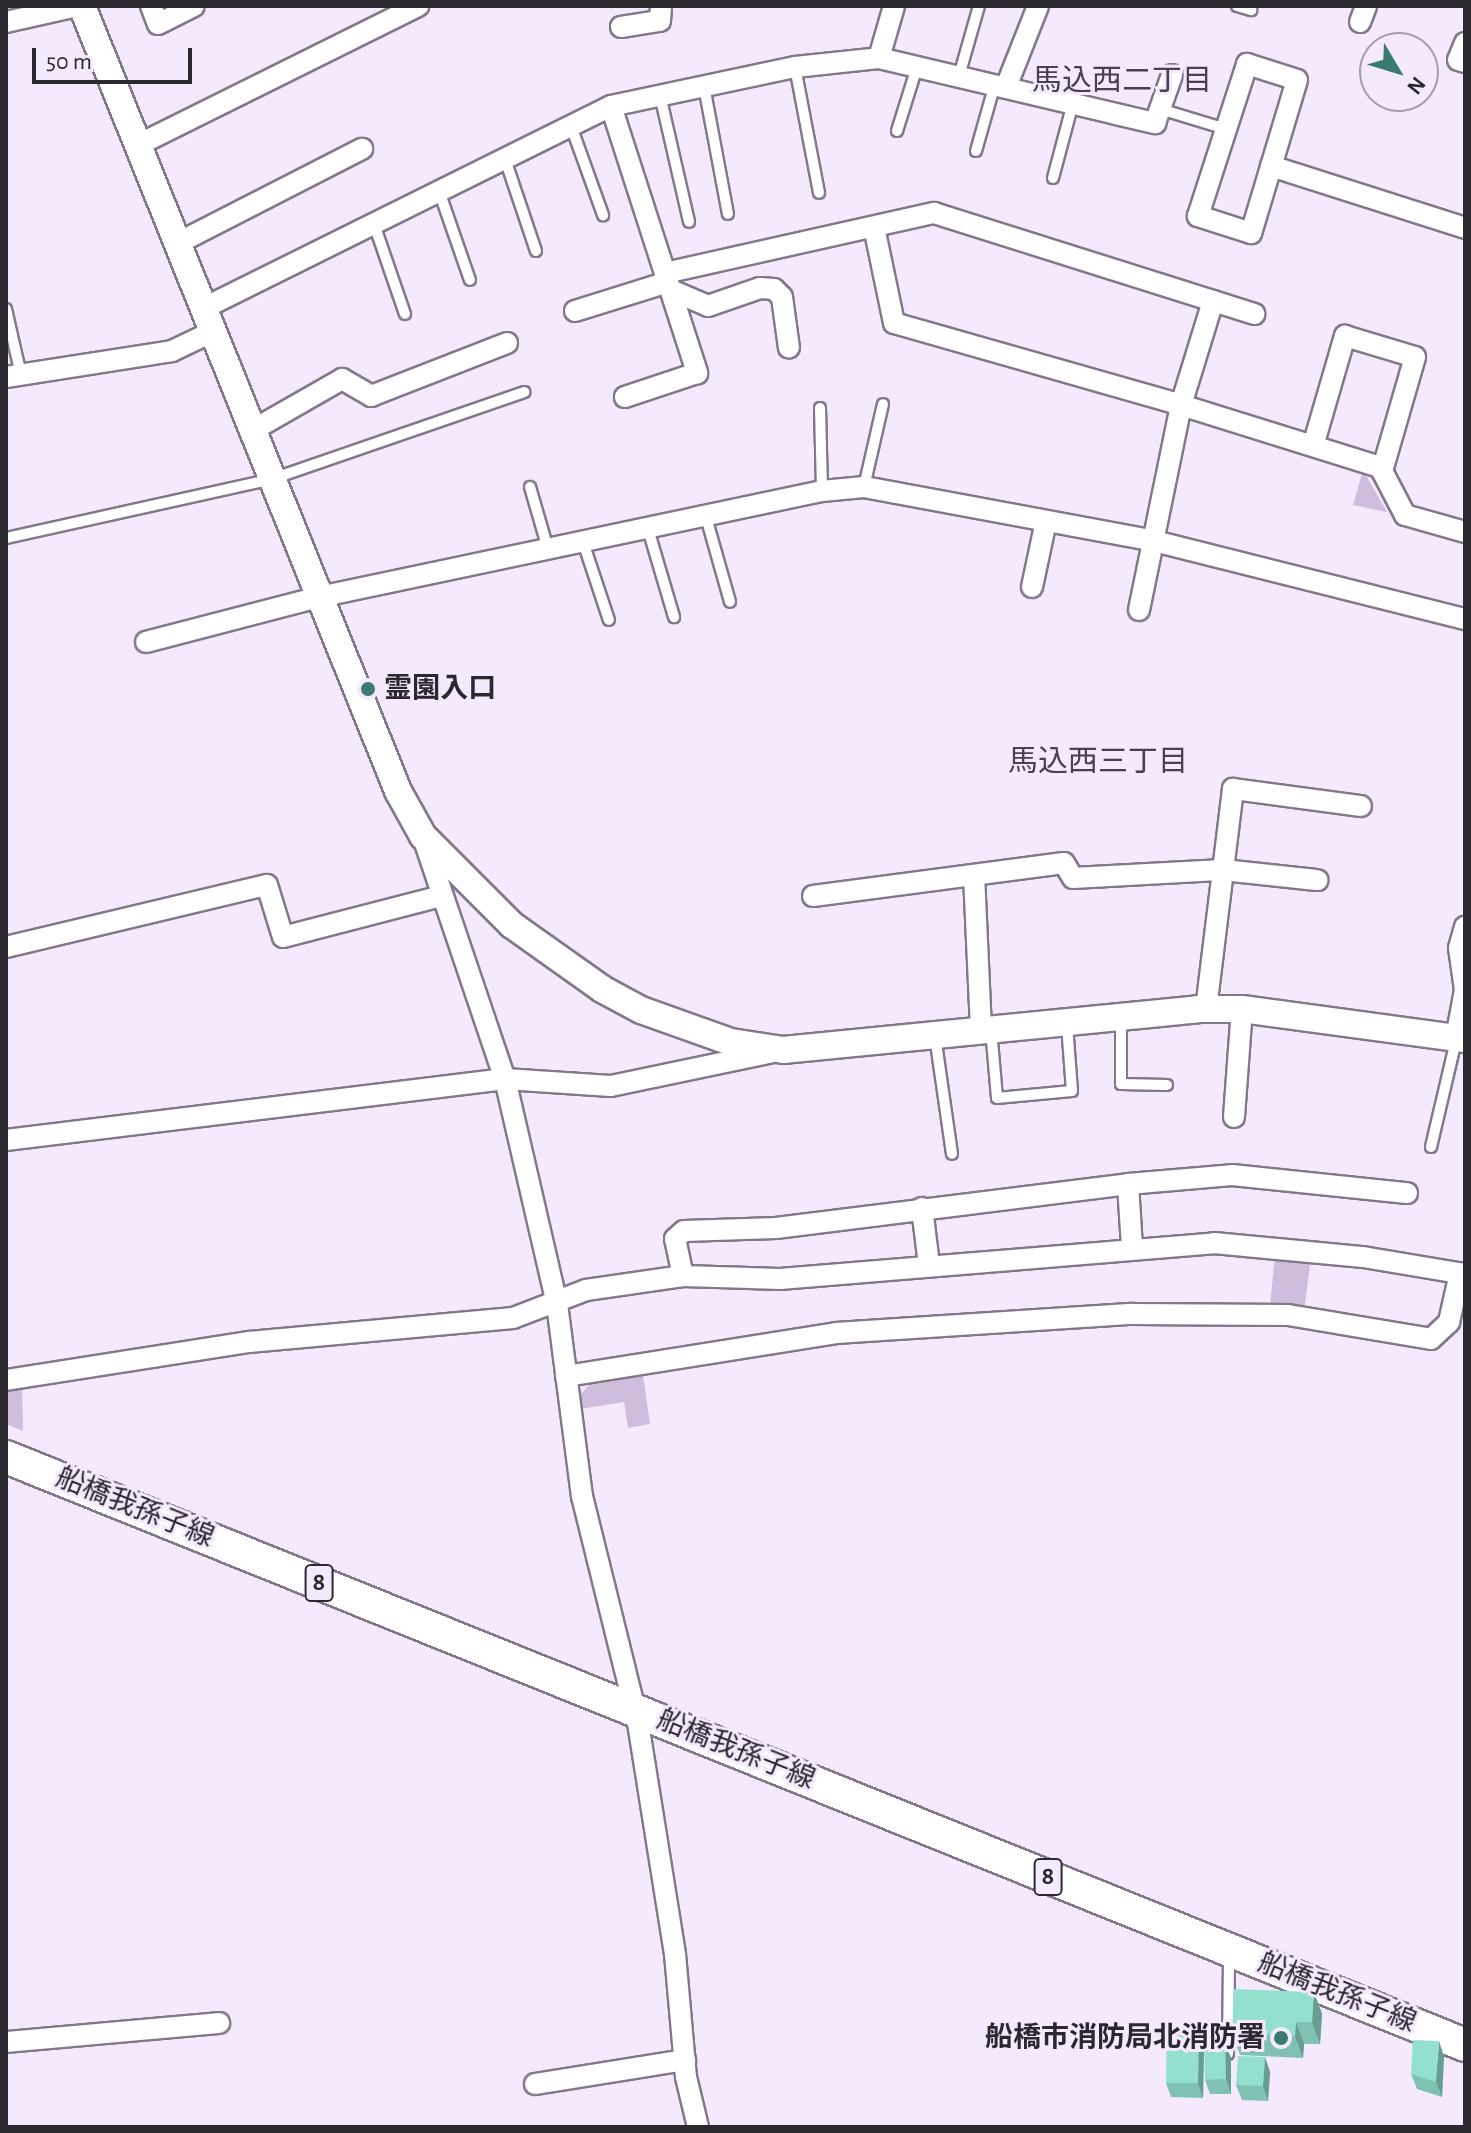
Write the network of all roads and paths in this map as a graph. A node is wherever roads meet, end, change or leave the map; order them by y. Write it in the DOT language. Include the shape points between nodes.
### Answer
graph roads {
  1 [pos="79,6"];
  2 [pos="151,6"];
  3 [pos="194,6"];
  4 [pos="418,6"];
  5 [pos="661,6"];
  6 [pos="894,6"];
  7 [pos="979,6"];
  8 [pos="1038,6"];
  9 [pos="1237,6"];
  10 [pos="1251,10"];
  11 [pos="6,22"];
  12 [pos="621,27"];
  13 [pos="1465,43"];
  14 [pos="879,58"];
  15 [pos="1465,62"];
  16 [pos="795,67"];
  17 [pos="917,67"];
  18 [pos="1172,75"];
  19 [pos="959,76"];
  20 [pos="703,84"];
  21 [pos="1000,86"];
  22 [pos="660,95"];
  23 [pos="1073,103"];
  24 [pos="611,106"];
  25 [pos="1160,109"];
  26 [pos="571,126"];
  27 [pos="1226,129"];
  28 [pos="897,131"];
  29 [pos="138,145"];
  30 [pos="362,149"];
  31 [pos="976,151"];
  32 [pos="505,159"];
  33 [pos="1271,166"];
  34 [pos="1053,178"];
  35 [pos="439,191"];
  36 [pos="819,193"];
  37 [pos="728,214"];
  38 [pos="603,215"];
  39 [pos="689,222"];
  40 [pos="374,224"];
  41 [pos="874,227"];
  42 [pos="1465,228"];
  43 [pos="178,243"];
  44 [pos="536,251"];
  45 [pos="470,280"];
  46 [pos="669,282"];
  47 [pos="1213,301"];
  48 [pos="6,309"];
  49 [pos="575,311"];
  50 [pos="405,314"];
  51 [pos="1254,314"];
  52 [pos="209,320"];
  53 [pos="507,343"];
  54 [pos="789,348"];
  55 [pos="13,376"];
  56 [pos="524,392"];
  57 [pos="625,397"];
  58 [pos="883,404"];
  59 [pos="1181,405"];
  60 [pos="820,408"];
  61 [pos="253,430"];
  62 [pos="1313,446"];
  63 [pos="1382,471"];
  64 [pos="272,479"];
  65 [pos="530,487"];
  66 [pos="864,487"];
  67 [pos="822,491"];
  68 [pos="706,517"];
  69 [pos="1046,521"];
  70 [pos="648,529"];
  71 [pos="1465,532"];
  72 [pos="6,538"];
  73 [pos="1150,540"];
  74 [pos="583,542"];
  75 [pos="548,549"];
  76 [pos="1032,587"];
  77 [pos="319,597"];
  78 [pos="730,602"];
  79 [pos="1139,610"];
  80 [pos="674,617"];
  81 [pos="1465,619"];
  82 [pos="609,620"];
  83 [pos="146,642"];
  84 [pos="1361,806"];
  85 [pos="423,836"];
  86 [pos="1223,870"];
  87 [pos="974,875"];
  88 [pos="1317,880"];
  89 [pos="442,896"];
  90 [pos="813,896"];
  91 [pos="1465,927"];
  92 [pos="6,947"];
  93 [pos="1206,1009"];
  94 [pos="1242,1009"];
  95 [pos="1121,1013"];
  96 [pos="1066,1018"];
  97 [pos="986,1028"];
  98 [pos="935,1034"];
  99 [pos="1460,1038"];
  100 [pos="783,1050"];
  101 [pos="505,1079"];
  102 [pos="1167,1085"];
  103 [pos="1234,1117"];
  104 [pos="6,1140"];
  105 [pos="1431,1147"];
  106 [pos="952,1154"];
  107 [pos="1128,1184"];
  108 [pos="1407,1193"];
  109 [pos="922,1208"];
  110 [pos="1132,1248"];
  111 [pos="929,1265"];
  112 [pos="1463,1273"];
  113 [pos="683,1276"];
  114 [pos="557,1304"];
  115 [pos="566,1376"];
  116 [pos="6,1380"];
  117 [pos="6,1457"];
  118 [pos="632,1708"];
  119 [pos="1229,1950"];
  120 [pos="219,2023"];
  121 [pos="6,2042"];
  122 [pos="1465,2045"];
  123 [pos="1228,2054"];
  124 [pos="685,2060"];
  125 [pos="535,2084"];
  126 [pos="698,2127"];
  1 -- 11 [label="street"];
  1 -- 29 [label="street"];
  2 -- 3 [label="street" via="158,24"];
  4 -- 29 [label="street"];
  5 -- 12 [label="street" via="660,21"];
  6 -- 14 [label="street"];
  7 -- 19 [label="lane"];
  8 -- 21 [label="street"];
  9 -- 10 [label="lane"];
  13 -- 15 [label="street" via="1458,60"];
  14 -- 16 [label="street"];
  14 -- 17 [label="street"];
  16 -- 20 [label="street"];
  16 -- 36 [label="lane"];
  17 -- 19 [label="street"];
  17 -- 28 [label="lane"];
  18 -- 25 [label="street"];
  19 -- 21 [label="street"];
  20 -- 22 [label="street"];
  20 -- 37 [label="lane"];
  21 -- 23 [label="street"];
  21 -- 31 [label="lane"];
  22 -- 24 [label="street"];
  22 -- 39 [label="lane"];
  23 -- 25 [label="street" via="1155,123"];
  23 -- 34 [label="lane"];
  24 -- 26 [label="street"];
  24 -- 46 [label="street"];
  25 -- 27 [label="lane"];
  26 -- 32 [label="street"];
  26 -- 38 [label="lane"];
  27 -- 33 [label="street" via="1247,64 1297,80"];
  27 -- 33 [label="street" via="1198,216 1251,233"];
  29 -- 43 [label="street"];
  30 -- 43 [label="street"];
  32 -- 35 [label="street"];
  32 -- 44 [label="lane"];
  33 -- 42 [label="street"];
  35 -- 40 [label="street"];
  35 -- 45 [label="lane"];
  40 -- 50 [label="lane"];
  40 -- 52 [label="street"];
  41 -- 46 [label="street"];
  41 -- 47 [label="street" via="934,213"];
  41 -- 59 [label="street" via="894,323"];
  43 -- 52 [label="street"];
  46 -- 49 [label="street"];
  46 -- 54 [label="street" via="708,306 760,288 774,289 782,297"];
  46 -- 57 [label="street" via="697,373"];
  47 -- 51 [label="street"];
  47 -- 59 [label="street"];
  48 -- 55 [label="lane"];
  52 -- 55 [label="street" via="172,351"];
  52 -- 61 [label="street"];
  53 -- 61 [label="street" via="371,396 342,379"];
  56 -- 64 [label="lane"];
  58 -- 66 [label="lane"];
  59 -- 62 [label="street"];
  59 -- 73 [label="street"];
  60 -- 67 [label="lane"];
  61 -- 64 [label="street"];
  62 -- 63 [label="street"];
  62 -- 63 [label="street" via="1345,336 1415,357"];
  63 -- 71 [label="street" via="1405,515"];
  64 -- 72 [label="lane"];
  64 -- 77 [label="street"];
  65 -- 75 [label="lane"];
  66 -- 67 [label="street"];
  66 -- 69 [label="street"];
  67 -- 68 [label="street"];
  68 -- 70 [label="street"];
  68 -- 78 [label="lane"];
  69 -- 73 [label="street"];
  69 -- 76 [label="street"];
  70 -- 74 [label="street"];
  70 -- 80 [label="lane"];
  73 -- 79 [label="street"];
  73 -- 81 [label="street"];
  74 -- 75 [label="street"];
  74 -- 82 [label="lane"];
  75 -- 77 [label="street"];
  77 -- 83 [label="street"];
  77 -- 85 [label="street" via="398,791"];
  84 -- 86 [label="street" via="1233,789"];
  85 -- 89 [label="street"];
  85 -- 100 [label="street" via="512,925 602,989 688,1028"];
  86 -- 87 [label="street" via="1073,878 1064,863"];
  86 -- 88 [label="street"];
  86 -- 93 [label="street"];
  87 -- 90 [label="street"];
  87 -- 97 [label="street"];
  89 -- 92 [label="street" via="283,937 267,885"];
  89 -- 101 [label="street"];
  91 -- 99 [label="street" via="1459,948 1465,990"];
  93 -- 94 [label="street"];
  93 -- 95 [label="street"];
  94 -- 99 [label="street"];
  94 -- 103 [label="street"];
  95 -- 96 [label="street"];
  95 -- 102 [label="lane" via="1121,1084"];
  96 -- 97 [label="street"];
  96 -- 97 [label="lane" via="1072,1091 997,1098"];
  97 -- 98 [label="street"];
  98 -- 100 [label="street"];
  98 -- 106 [label="lane"];
  99 -- 105 [label="lane"];
  100 -- 101 [label="street" via="743,1063 611,1086"];
  101 -- 104 [label="street"];
  101 -- 114 [label="street"];
  107 -- 108 [label="street" via="1232,1175"];
  107 -- 109 [label="street"];
  107 -- 110 [label="street"];
  109 -- 111 [label="street"];
  109 -- 113 [label="street" via="776,1228 684,1231 675,1239"];
  110 -- 111 [label="street"];
  110 -- 112 [label="street" via="1214,1243"];
  111 -- 113 [label="street" via="780,1279"];
  112 -- 115 [label="street" via="1449,1322 1431,1339 1288,1315 1132,1314 836,1333"];
  113 -- 114 [label="street" via="586,1290"];
  114 -- 115 [label="street"];
  114 -- 116 [label="street" via="513,1318 249,1342"];
  115 -- 118 [label="street" via="582,1496"];
  117 -- 118 [label="main road, 船橋我孫子線 / 8"];
  118 -- 119 [label="main road, 船橋我孫子線 / 8"];
  118 -- 124 [label="street" via="675,1954"];
  119 -- 122 [label="main road, 船橋我孫子線 / 8"];
  119 -- 123 [label="lane"];
  120 -- 121 [label="street"];
  124 -- 125 [label="street"];
  124 -- 126 [label="street"];
}
